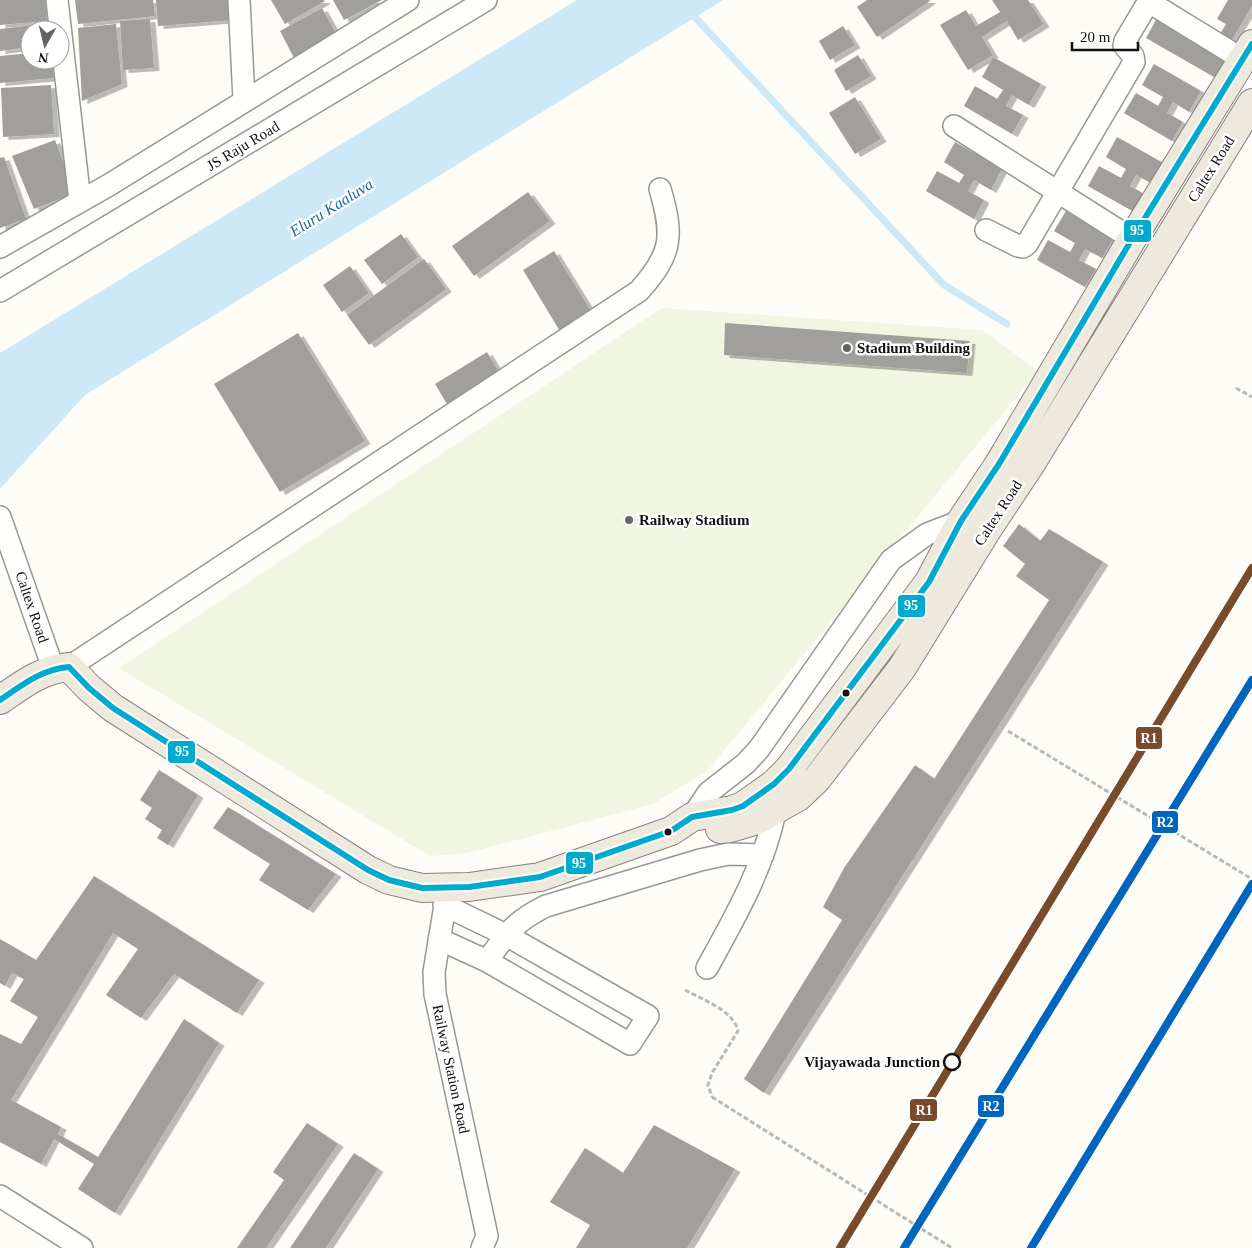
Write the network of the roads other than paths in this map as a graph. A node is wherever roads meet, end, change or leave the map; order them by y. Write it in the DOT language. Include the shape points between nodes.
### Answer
graph roads {
  1 [pos="57,0"];
  2 [pos="239,0"];
  3 [pos="408,0"];
  4 [pos="486,0"];
  5 [pos="1247,52"];
  6 [pos="244,100"];
  7 [pos="1252,103"];
  8 [pos="954,126"];
  9 [pos="660,189"];
  10 [pos="1059,193"];
  11 [pos="80,201"];
  12 [pos="986,230"];
  13 [pos="1132,238"];
  14 [pos="0,247"];
  15 [pos="0,291"];
  16 [pos="1,521"];
  17 [pos="961,521"];
  18 [pos="61,667"];
  19 [pos="0,700"];
  20 [pos="775,812"];
  21 [pos="682,824"];
  22 [pos="763,855"];
  23 [pos="446,897"];
  24 [pos="506,935"];
  25 [pos="439,939"];
  26 [pos="487,961"];
  27 [pos="707,968"];
  28 [pos="0,1196"];
  29 [pos="82,1248"];
  30 [pos="482,1248"];
  1 -- 11 [label="street"];
  2 -- 6 [label="street"];
  3 -- 6 [label="street"];
  4 -- 15 [label="street, JS Raju Road"];
  5 -- 10 [label="street" via="1154,5 1146,6 1124,45 1134,62"];
  5 -- 13 [label="main road, Caltex Road"];
  6 -- 11 [label="street"];
  7 -- 20 [label="main road, Caltex Road" via="902,668 817,779"];
  8 -- 10 [label="street"];
  9 -- 18 [label="street" via="668,231 664,258 640,291"];
  10 -- 12 [label="street" via="1023,247"];
  10 -- 13 [label="street"];
  11 -- 14 [label="street"];
  13 -- 17 [label="main road, Caltex Road" via="999,464"];
  16 -- 18 [label="street, Caltex Road"];
  17 -- 21 [label="street" via="927,534 891,560 759,749 708,794"];
  17 -- 21 [label="main road, Caltex Road" via="929,582 789,769 743,806"];
  18 -- 19 [label="main road"];
  18 -- 23 [label="main road, Caltex Road" via="113,708 368,870"];
  20 -- 21 [label="main road, Caltex Road" via="730,828"];
  20 -- 22 [label="street"];
  21 -- 23 [label="main road, Caltex Road" via="540,877 469,888"];
  22 -- 24 [label="street" via="728,854 700,860 546,906 524,916"];
  22 -- 27 [label="street" via="744,902"];
  23 -- 24 [label="street"];
  23 -- 25 [label="street, Railway Station Road"];
  24 -- 26 [label="street"];
  24 -- 26 [label="street" via="648,1016 630,1044"];
  25 -- 26 [label="street"];
  25 -- 30 [label="street, Railway Station Road" via="434,972 435,994 486,1236"];
  28 -- 29 [label="street"];
}
